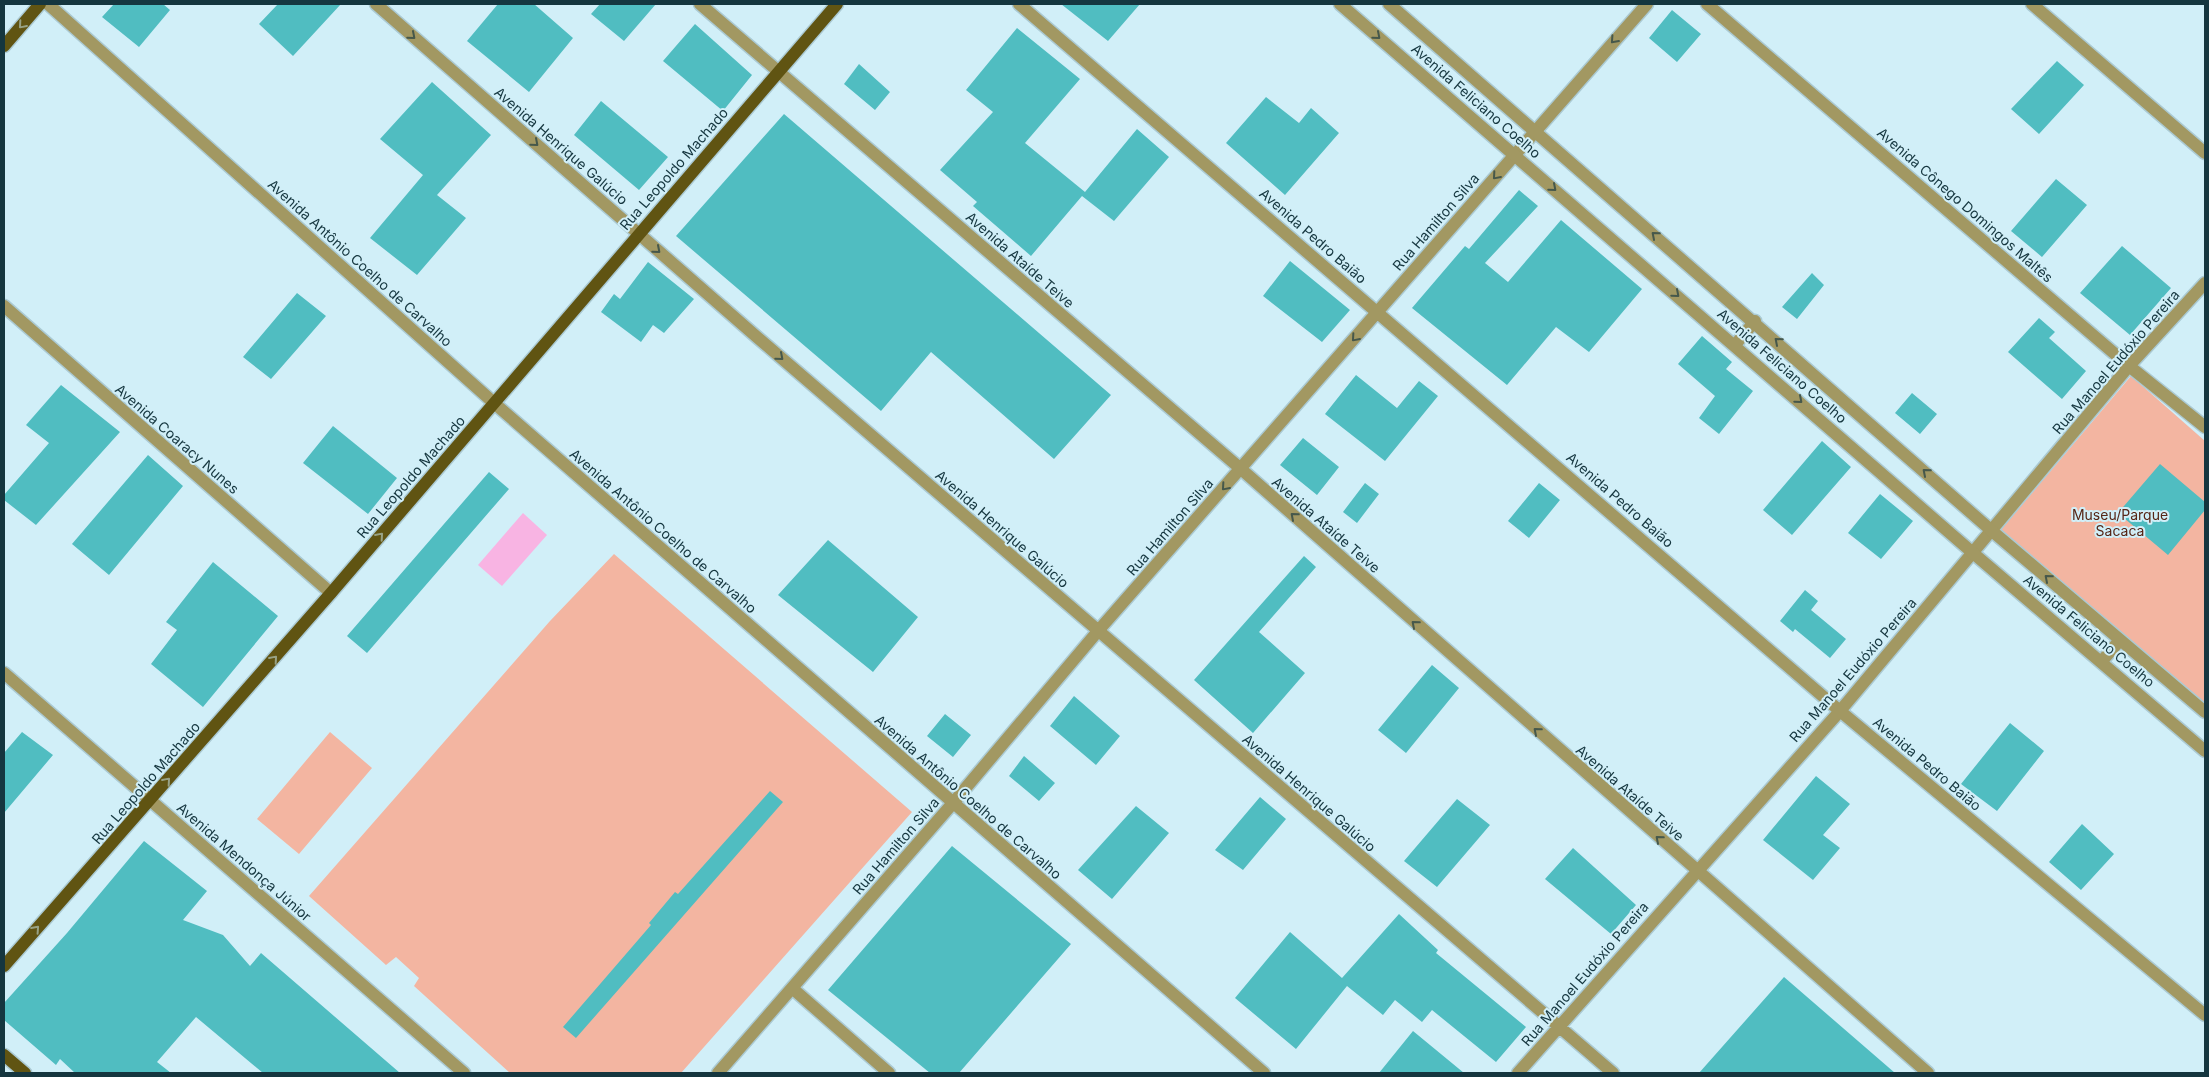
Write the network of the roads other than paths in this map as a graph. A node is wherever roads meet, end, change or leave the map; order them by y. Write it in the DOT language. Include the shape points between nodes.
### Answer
graph roads {
  1 [pos="40,4"];
  2 [pos="48,4"];
  3 [pos="376,4"];
  4 [pos="700,4"];
  5 [pos="837,4"];
  6 [pos="1019,4"];
  7 [pos="1340,4"];
  8 [pos="1389,4"];
  9 [pos="1647,4"];
  10 [pos="1707,4"];
  11 [pos="2032,4"];
  12 [pos="4,46"];
  13 [pos="778,72"];
  14 [pos="1534,131"];
  15 [pos="2205,153"];
  16 [pos="1514,154"];
  17 [pos="638,234"];
  18 [pos="2205,282"];
  19 [pos="4,306"];
  20 [pos="1379,312"];
  21 [pos="1755,321"];
  22 [pos="1735,345"];
  23 [pos="2129,366"];
  24 [pos="494,403"];
  25 [pos="2205,427"];
  26 [pos="1240,469"];
  27 [pos="1992,530"];
  28 [pos="1973,553"];
  29 [pos="331,593"];
  30 [pos="1098,632"];
  31 [pos="2120,640"];
  32 [pos="2102,662"];
  33 [pos="4,674"];
  34 [pos="1840,711"];
  35 [pos="2205,712"];
  36 [pos="2205,751"];
  37 [pos="150,801"];
  38 [pos="952,803"];
  39 [pos="1696,871"];
  40 [pos="4,966"];
  41 [pos="792,988"];
  42 [pos="2205,1015"];
  43 [pos="1558,1026"];
  44 [pos="4,1055"];
  45 [pos="25,1073"];
  46 [pos="464,1073"];
  47 [pos="718,1073"];
  48 [pos="889,1073"];
  49 [pos="1264,1073"];
  50 [pos="1518,1073"];
  51 [pos="1613,1073"];
  52 [pos="1928,1073"];
  1 -- 12 [label="main road, one-way"];
  2 -- 24 [label="street, Avenida Antônio Coelho de Carvalho"];
  3 -- 17 [label="street, Avenida Henrique Galúcio, one-way"];
  4 -- 13 [label="street, Avenida Ataíde Teive"];
  5 -- 13 [label="main road, Rua Leopoldo Machado"];
  6 -- 20 [label="street, Avenida Pedro Baião"];
  7 -- 16 [label="street, Avenida Feliciano Coelho, one-way"];
  8 -- 14 [label="street, Avenida Feliciano Coelho"];
  9 -- 14 [label="street, Rua Hamilton Silva, one-way"];
  10 -- 23 [label="street, Avenida Cônego Domingos Maltês"];
  11 -- 15 [label="street"];
  13 -- 17 [label="main road, Rua Leopoldo Machado"];
  13 -- 26 [label="street, Avenida Ataíde Teive"];
  14 -- 16 [label="street, Rua Hamilton Silva"];
  21 -- 14 [label="street, Avenida Feliciano Coelho, one-way"];
  16 -- 20 [label="street, Rua Hamilton Silva, one-way"];
  16 -- 22 [label="street, Avenida Feliciano Coelho, one-way"];
  17 -- 24 [label="main road, Rua Leopoldo Machado"];
  17 -- 30 [label="street, Avenida Henrique Galúcio, one-way"];
  18 -- 23 [label="street, Rua Manoel Eudóxio Pereira"];
  19 -- 29 [label="street, Avenida Coaracy Nunes"];
  20 -- 26 [label="street, Rua Hamilton Silva, one-way"];
  20 -- 34 [label="street, Avenida Pedro Baião"];
  21 -- 22 [label="street"];
  27 -- 21 [label="street, Avenida Feliciano Coelho, one-way"];
  22 -- 28 [label="street, Avenida Feliciano Coelho, one-way"];
  23 -- 25 [label="street, Avenida Cônego Domingos Maltês"];
  23 -- 27 [label="street, Rua Manoel Eudóxio Pereira"];
  29 -- 24 [label="main road, Rua Leopoldo Machado, one-way"];
  24 -- 38 [label="street, Avenida Antônio Coelho de Carvalho"];
  26 -- 30 [label="street, Rua Hamilton Silva, one-way"];
  39 -- 26 [label="street, Avenida Ataíde Teive, one-way"];
  27 -- 28 [label="street, Rua Manoel Eudóxio Pereira"];
  31 -- 27 [label="street, Avenida Feliciano Coelho, one-way"];
  28 -- 32 [label="street, Avenida Feliciano Coelho"];
  28 -- 34 [label="street, Rua Manoel Eudóxio Pereira"];
  37 -- 29 [label="main road, Rua Leopoldo Machado, one-way"];
  30 -- 38 [label="street, Rua Hamilton Silva"];
  30 -- 43 [label="street, Avenida Henrique Galúcio"];
  31 -- 32 [label="street"];
  31 -- 35 [label="street, Avenida Feliciano Coelho"];
  32 -- 36 [label="street, Avenida Feliciano Coelho"];
  33 -- 37 [label="street, Avenida Mendonça Júnior"];
  34 -- 39 [label="street, Rua Manoel Eudóxio Pereira"];
  34 -- 42 [label="street, Avenida Pedro Baião"];
  40 -- 37 [label="main road, Rua Leopoldo Machado, one-way"];
  37 -- 46 [label="street, Avenida Mendonça Júnior"];
  38 -- 41 [label="street, Rua Hamilton Silva"];
  38 -- 49 [label="street, Avenida Antônio Coelho de Carvalho"];
  39 -- 43 [label="street, Rua Manoel Eudóxio Pereira"];
  39 -- 52 [label="street, Avenida Ataíde Teive"];
  41 -- 47 [label="street, Rua Hamilton Silva"];
  41 -- 48 [label="street"];
  43 -- 50 [label="street, Rua Manoel Eudóxio Pereira"];
  43 -- 51 [label="street, Avenida Henrique Galúcio"];
  44 -- 45 [label="main road"];
}
